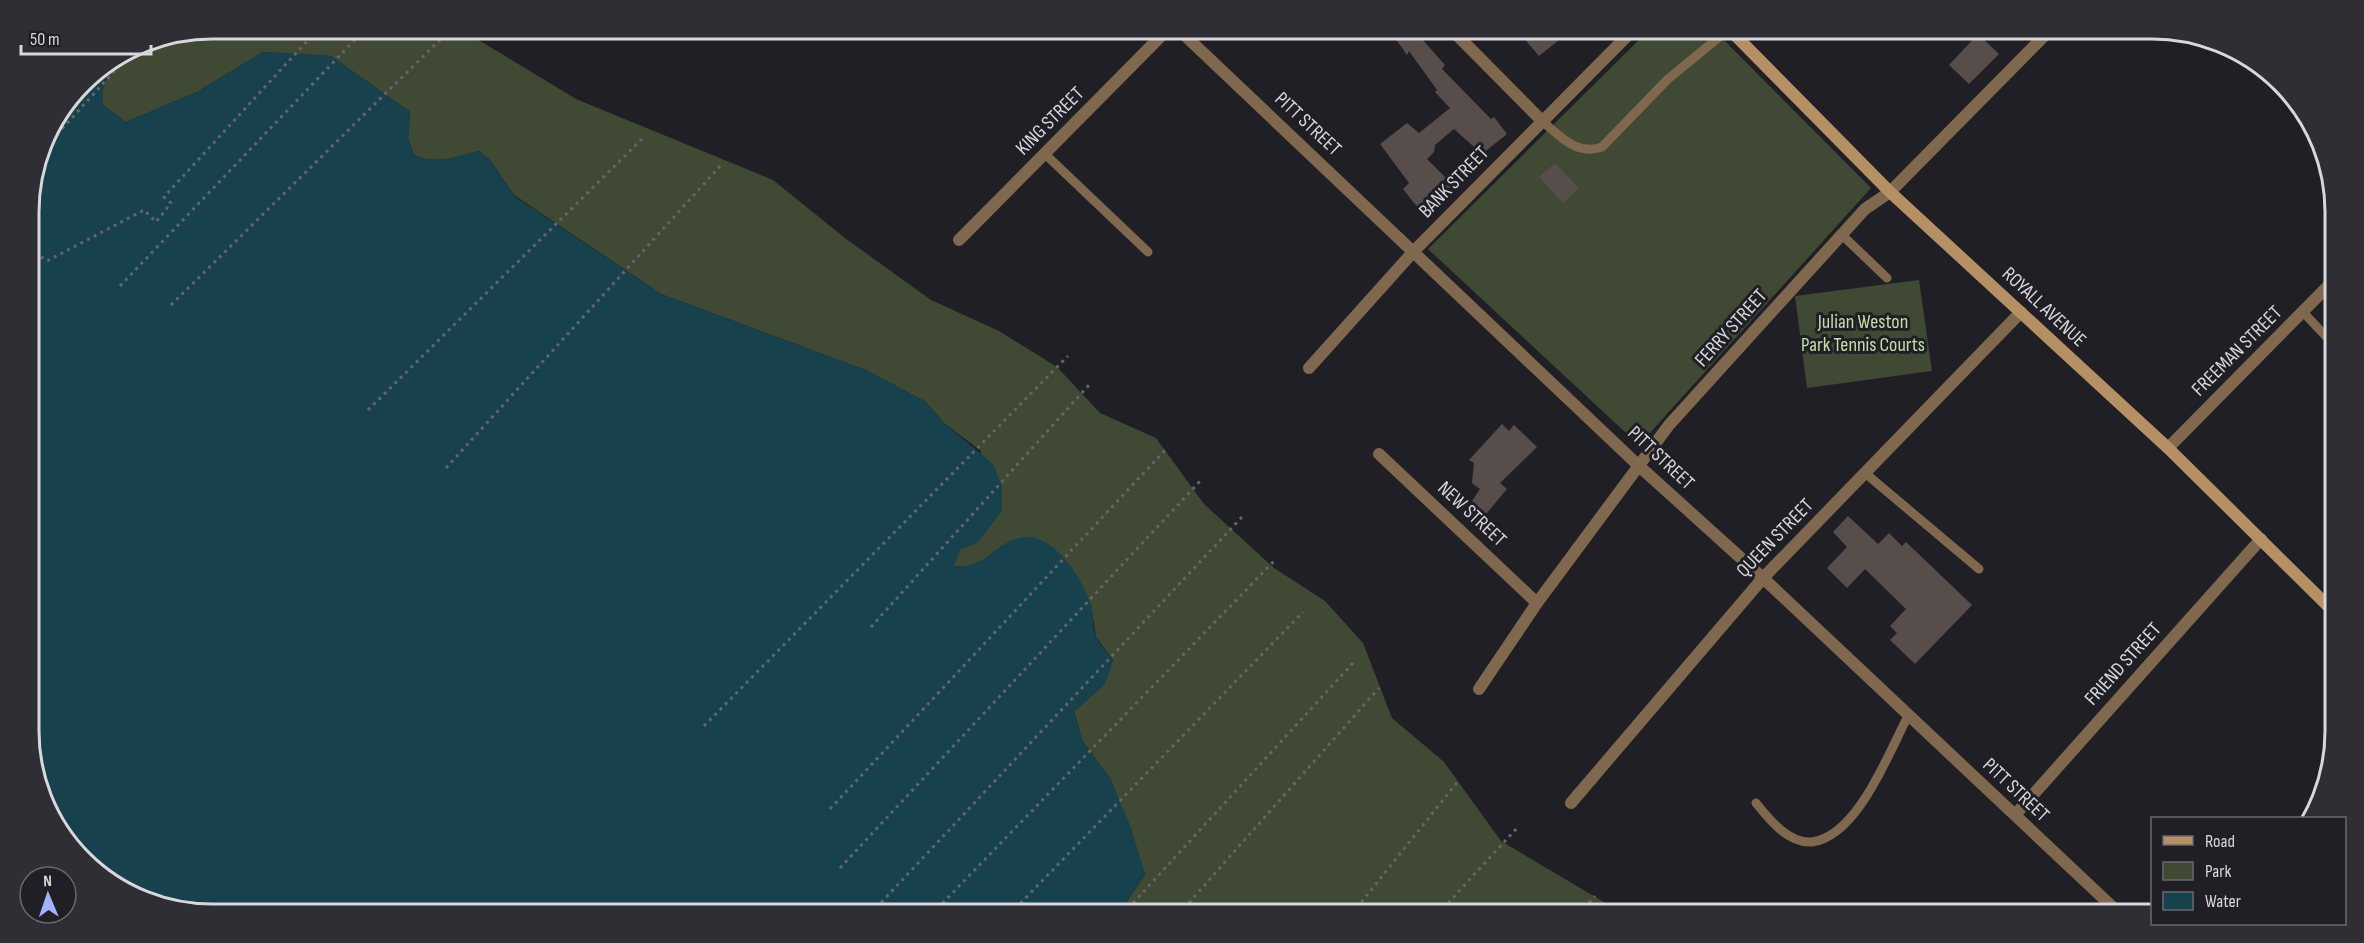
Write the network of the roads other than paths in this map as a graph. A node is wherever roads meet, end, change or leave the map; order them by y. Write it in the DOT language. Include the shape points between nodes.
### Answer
graph roads {
  1 [pos="1158,39"];
  2 [pos="1190,39"];
  3 [pos="1461,39"];
  4 [pos="1624,39"];
  5 [pos="1717,39"];
  6 [pos="1739,39"];
  7 [pos="2041,39"];
  8 [pos="1541,120"];
  9 [pos="1045,154"];
  10 [pos="1890,192"];
  11 [pos="1841,234"];
  12 [pos="959,240"];
  13 [pos="1414,251"];
  14 [pos="1148,252"];
  15 [pos="1887,278"];
  16 [pos="2325,289"];
  17 [pos="2021,312"];
  18 [pos="2303,312"];
  19 [pos="2325,335"];
  20 [pos="1309,368"];
  21 [pos="2168,448"];
  22 [pos="1379,454"];
  23 [pos="1639,466"];
  24 [pos="1866,473"];
  25 [pos="2261,539"];
  26 [pos="1979,569"];
  27 [pos="1764,578"];
  28 [pos="1537,603"];
  29 [pos="2325,603"];
  30 [pos="1479,689"];
  31 [pos="1908,716"];
  32 [pos="1571,803"];
  33 [pos="1756,803"];
  34 [pos="2015,815"];
  35 [pos="2109,904"];
  1 -- 9 [label="street, KING STREET"];
  2 -- 13 [label="street, PITT STREET"];
  3 -- 8 [label="street"];
  4 -- 8 [label="street, BANK STREET"];
  5 -- 8 [label="lane" via="1668,79 1602,147 1591,151 1572,146"];
  6 -- 10 [label="street, ROYALL AVENUE"];
  7 -- 10 [label="street, FERRY STREET"];
  8 -- 13 [label="street, BANK STREET"];
  9 -- 12 [label="street, KING STREET"];
  9 -- 14 [label="lane"];
  10 -- 11 [label="street, FERRY STREET" via="1865,209"];
  10 -- 17 [label="street, ROYALL AVENUE"];
  11 -- 15 [label="lane"];
  11 -- 23 [label="street, FERRY STREET" via="1669,425"];
  13 -- 20 [label="street, BANK STREET"];
  13 -- 23 [label="street, PITT STREET"];
  16 -- 18 [label="street, FREEMAN STREET"];
  17 -- 21 [label="street, ROYALL AVENUE"];
  17 -- 24 [label="street, QUEEN STREET"];
  18 -- 19 [label="lane"];
  18 -- 21 [label="street, FREEMAN STREET"];
  21 -- 25 [label="street, ROYALL AVENUE"];
  22 -- 28 [label="street, NEW STREET"];
  23 -- 27 [label="street, PITT STREET"];
  23 -- 28 [label="street, FERRY STREET"];
  24 -- 26 [label="lane"];
  24 -- 27 [label="street, QUEEN STREET"];
  25 -- 29 [label="street, ROYALL AVENUE"];
  25 -- 34 [label="street, FRIEND STREET"];
  27 -- 31 [label="street, PITT STREET"];
  27 -- 32 [label="street, QUEEN STREET"];
  28 -- 30 [label="street, FERRY STREET"];
  31 -- 33 [label="lane" via="1864,801 1836,831 1811,842 1792,837 1775,826"];
  31 -- 34 [label="street, PITT STREET"];
  34 -- 35 [label="street, PITT STREET"];
}
